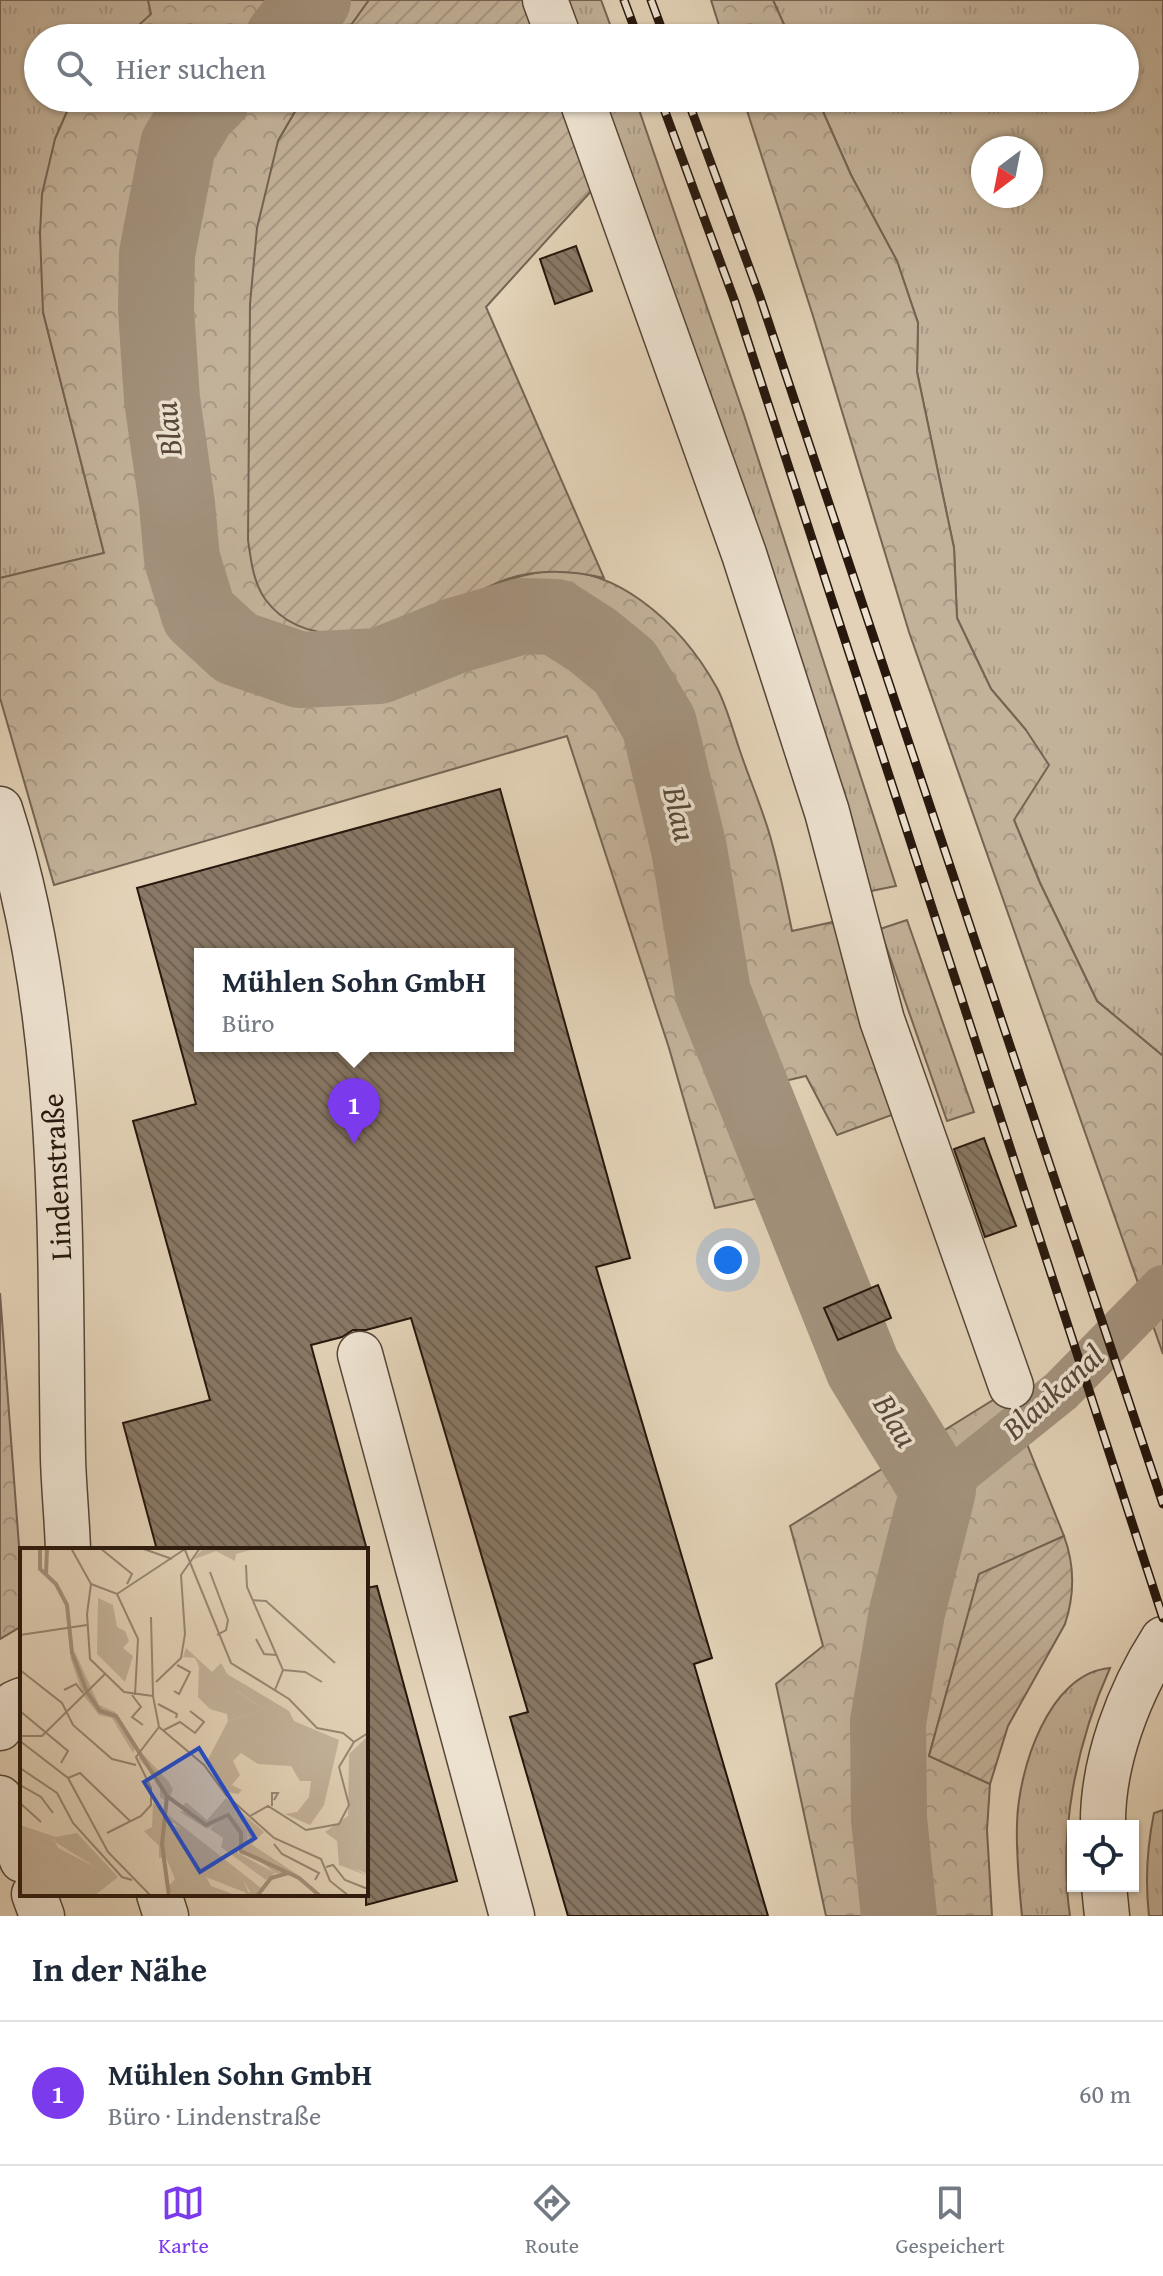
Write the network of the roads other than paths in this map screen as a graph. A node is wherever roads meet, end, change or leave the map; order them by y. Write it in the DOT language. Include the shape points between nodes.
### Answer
graph roads {
  1 [pos="545,0"];
  2 [pos="554,24"];
  3 [pos="586,112"];
  4 [pos="0,809"];
  5 [pos="15,929"];
  6 [pos="360,1354"];
  7 [pos="1011,1386"];
  8 [pos="68,1548"];
  9 [pos="1163,1639"];
  10 [pos="20,1701"];
  11 [pos="0,1728"];
  12 [pos="0,1798"];
  13 [pos="1104,1820"];
  14 [pos="20,1854"];
  15 [pos="1105,1892"];
  16 [pos="35,1896"];
  17 [pos="160,1896"];
  18 [pos="42,1916"];
  19 [pos="166,1916"];
  20 [pos="512,1916"];
  21 [pos="1107,1916"];
  1 -- 2 [label="street"];
  3 -- 7 [label="street" via="744,554 827,812 882,1020"];
  4 -- 5 [label="street, Lindenstraße" via="16,856"];
  5 -- 8 [label="street, Lindenstraße" via="50,1061 61,1216"];
  6 -- 20 [label="street"];
  9 -- 13 [label="street" via="1128,1703 1111,1765"];
  10 -- 11 [label="street"];
  12 -- 14 [label="street"];
  15 -- 21 [label="street"];
  16 -- 18 [label="street"];
  17 -- 19 [label="street"];
}
